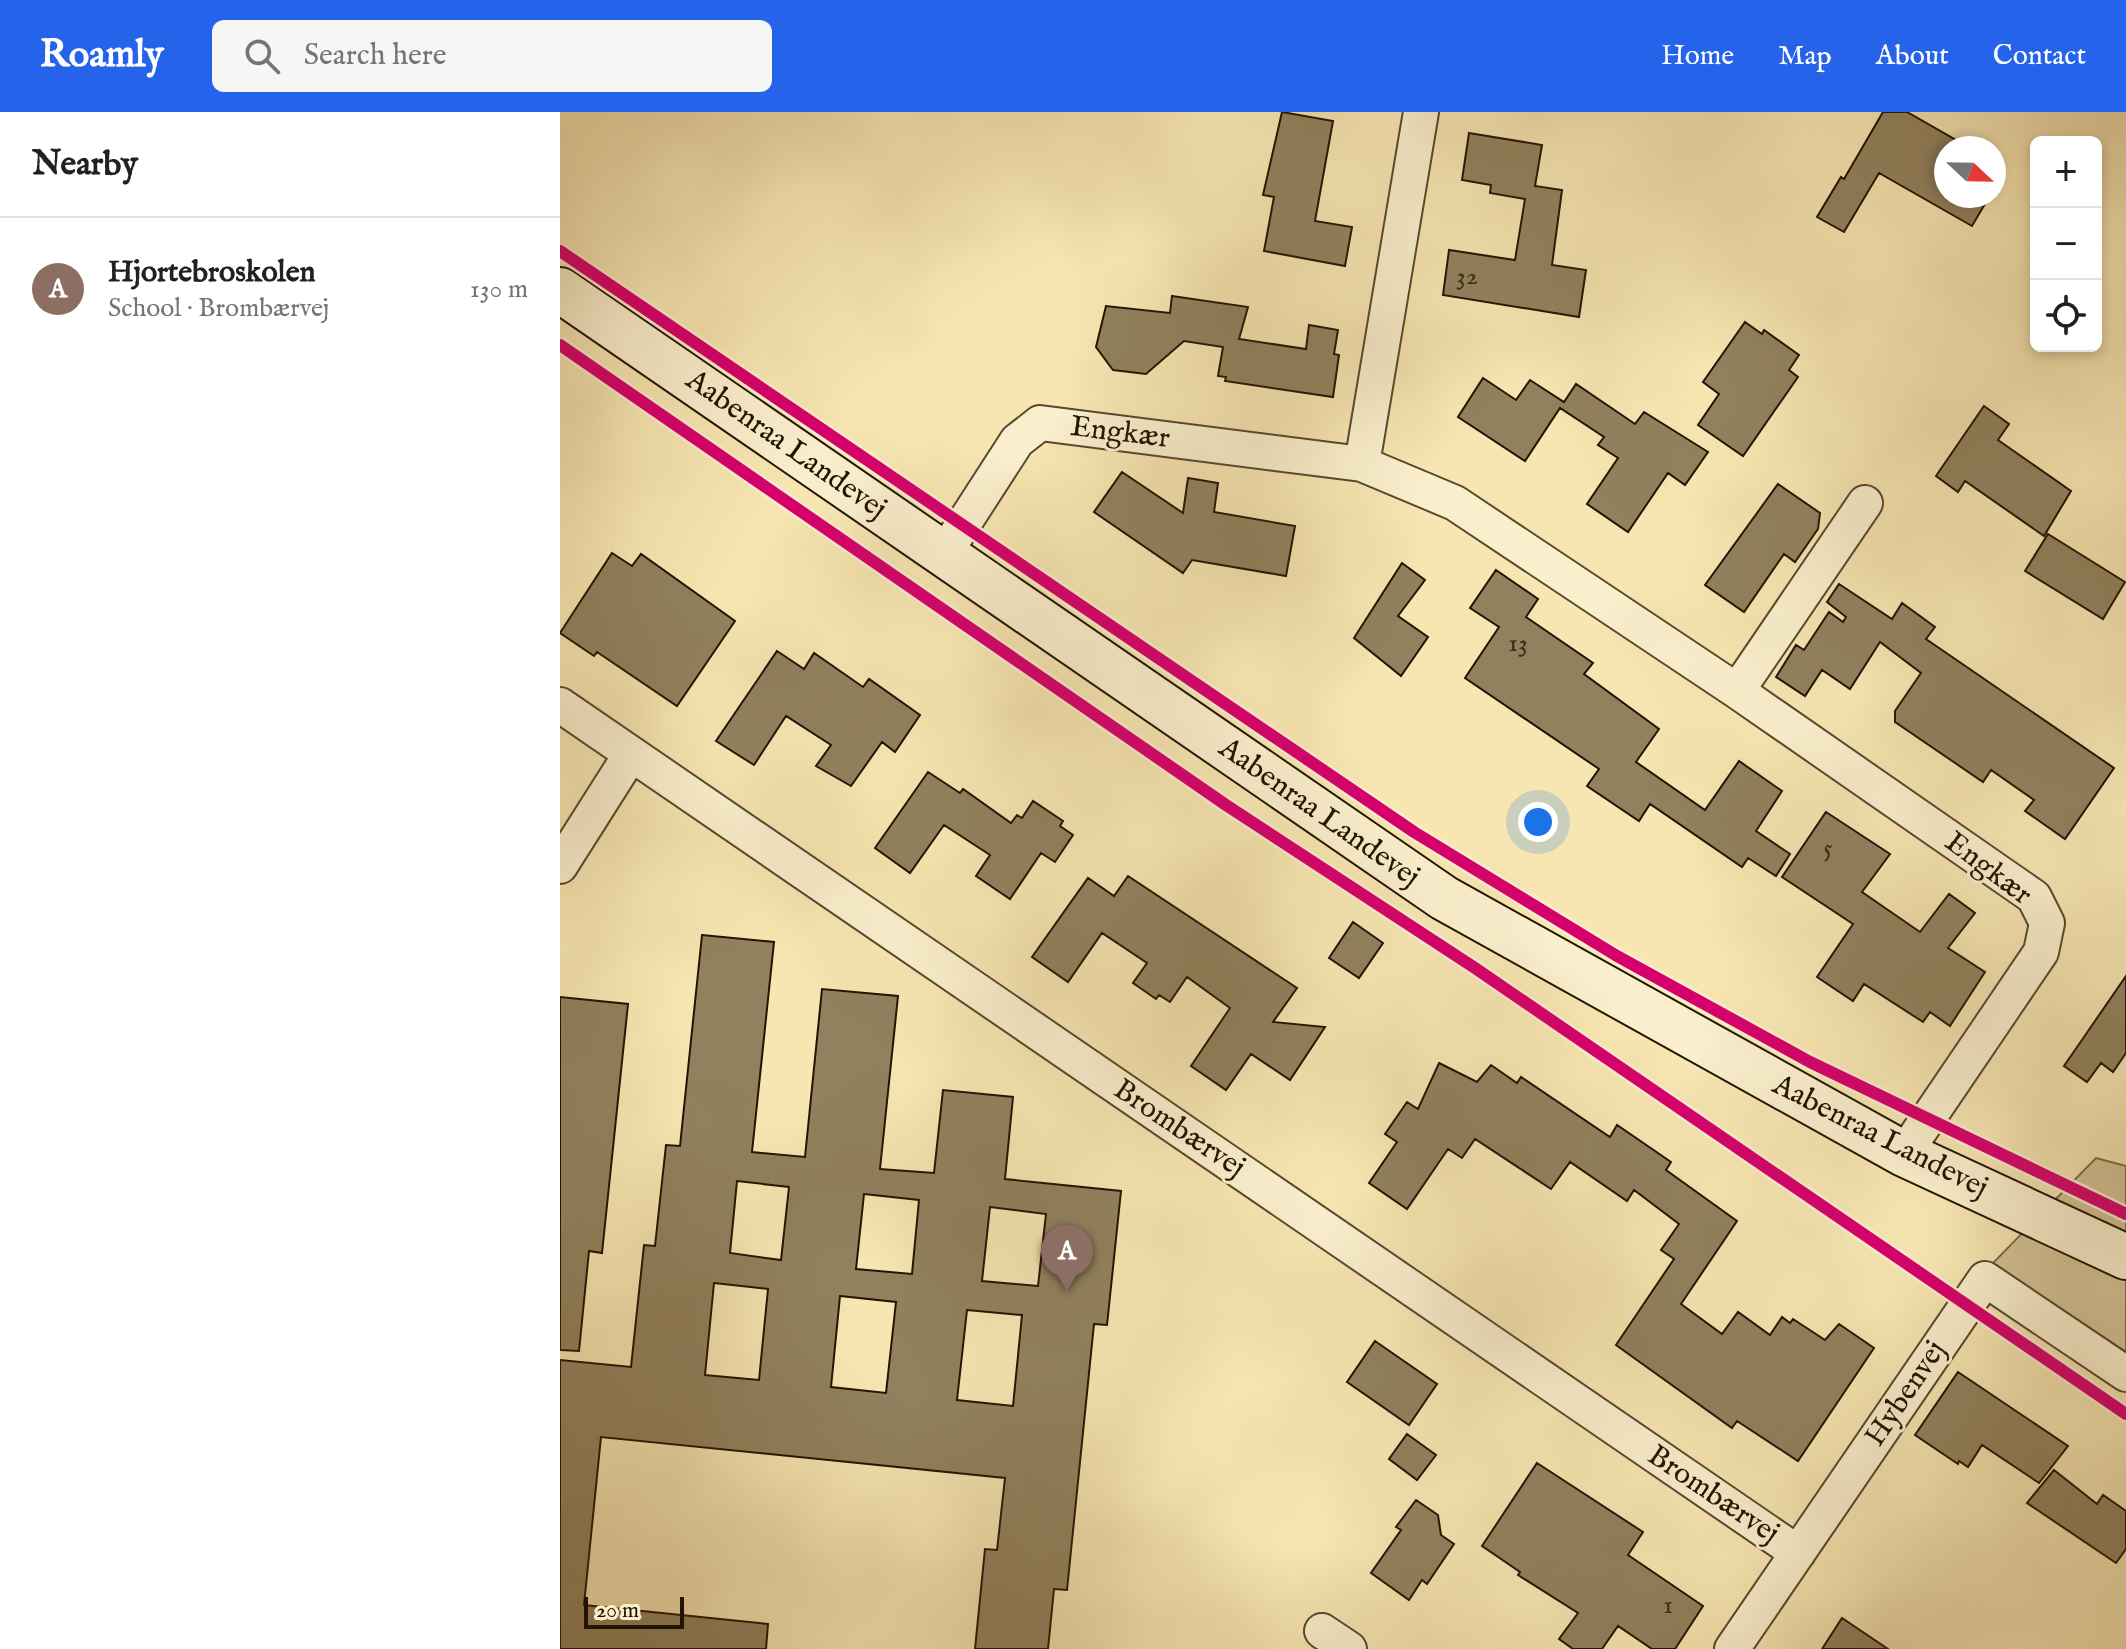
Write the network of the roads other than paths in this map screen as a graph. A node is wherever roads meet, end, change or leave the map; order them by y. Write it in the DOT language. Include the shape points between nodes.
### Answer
graph roads {
  1 [pos="1421,112"];
  2 [pos="560,290"];
  3 [pos="1362,464"];
  4 [pos="1865,503"];
  5 [pos="944,554"];
  6 [pos="1737,691"];
  7 [pos="560,705"];
  8 [pos="631,754"];
  9 [pos="560,866"];
  10 [pos="1904,1154"];
  11 [pos="2126,1257"];
  12 [pos="2126,1374"];
  13 [pos="1798,1553"];
  14 [pos="1732,1649"];
  1 -- 3 [label="street"];
  2 -- 5 [label="main road, Aabenraa Landevej"];
  3 -- 5 [label="street, Engkær" via="1040,423 1017,441"];
  3 -- 6 [label="street, Engkær" via="1455,503"];
  4 -- 6 [label="street"];
  5 -- 10 [label="main road, Aabenraa Landevej" via="1444,898"];
  6 -- 10 [label="street, Engkær" via="2034,897 2047,923 2041,952"];
  7 -- 8 [label="street, Brombærvej"];
  8 -- 9 [label="street"];
  8 -- 13 [label="street, Brombærvej"];
  10 -- 11 [label="main road, Aabenraa Landevej"];
  12 -- 13 [label="street, Hybenvej" via="1985,1279"];
  13 -- 14 [label="street, Hybenvej"];
}
